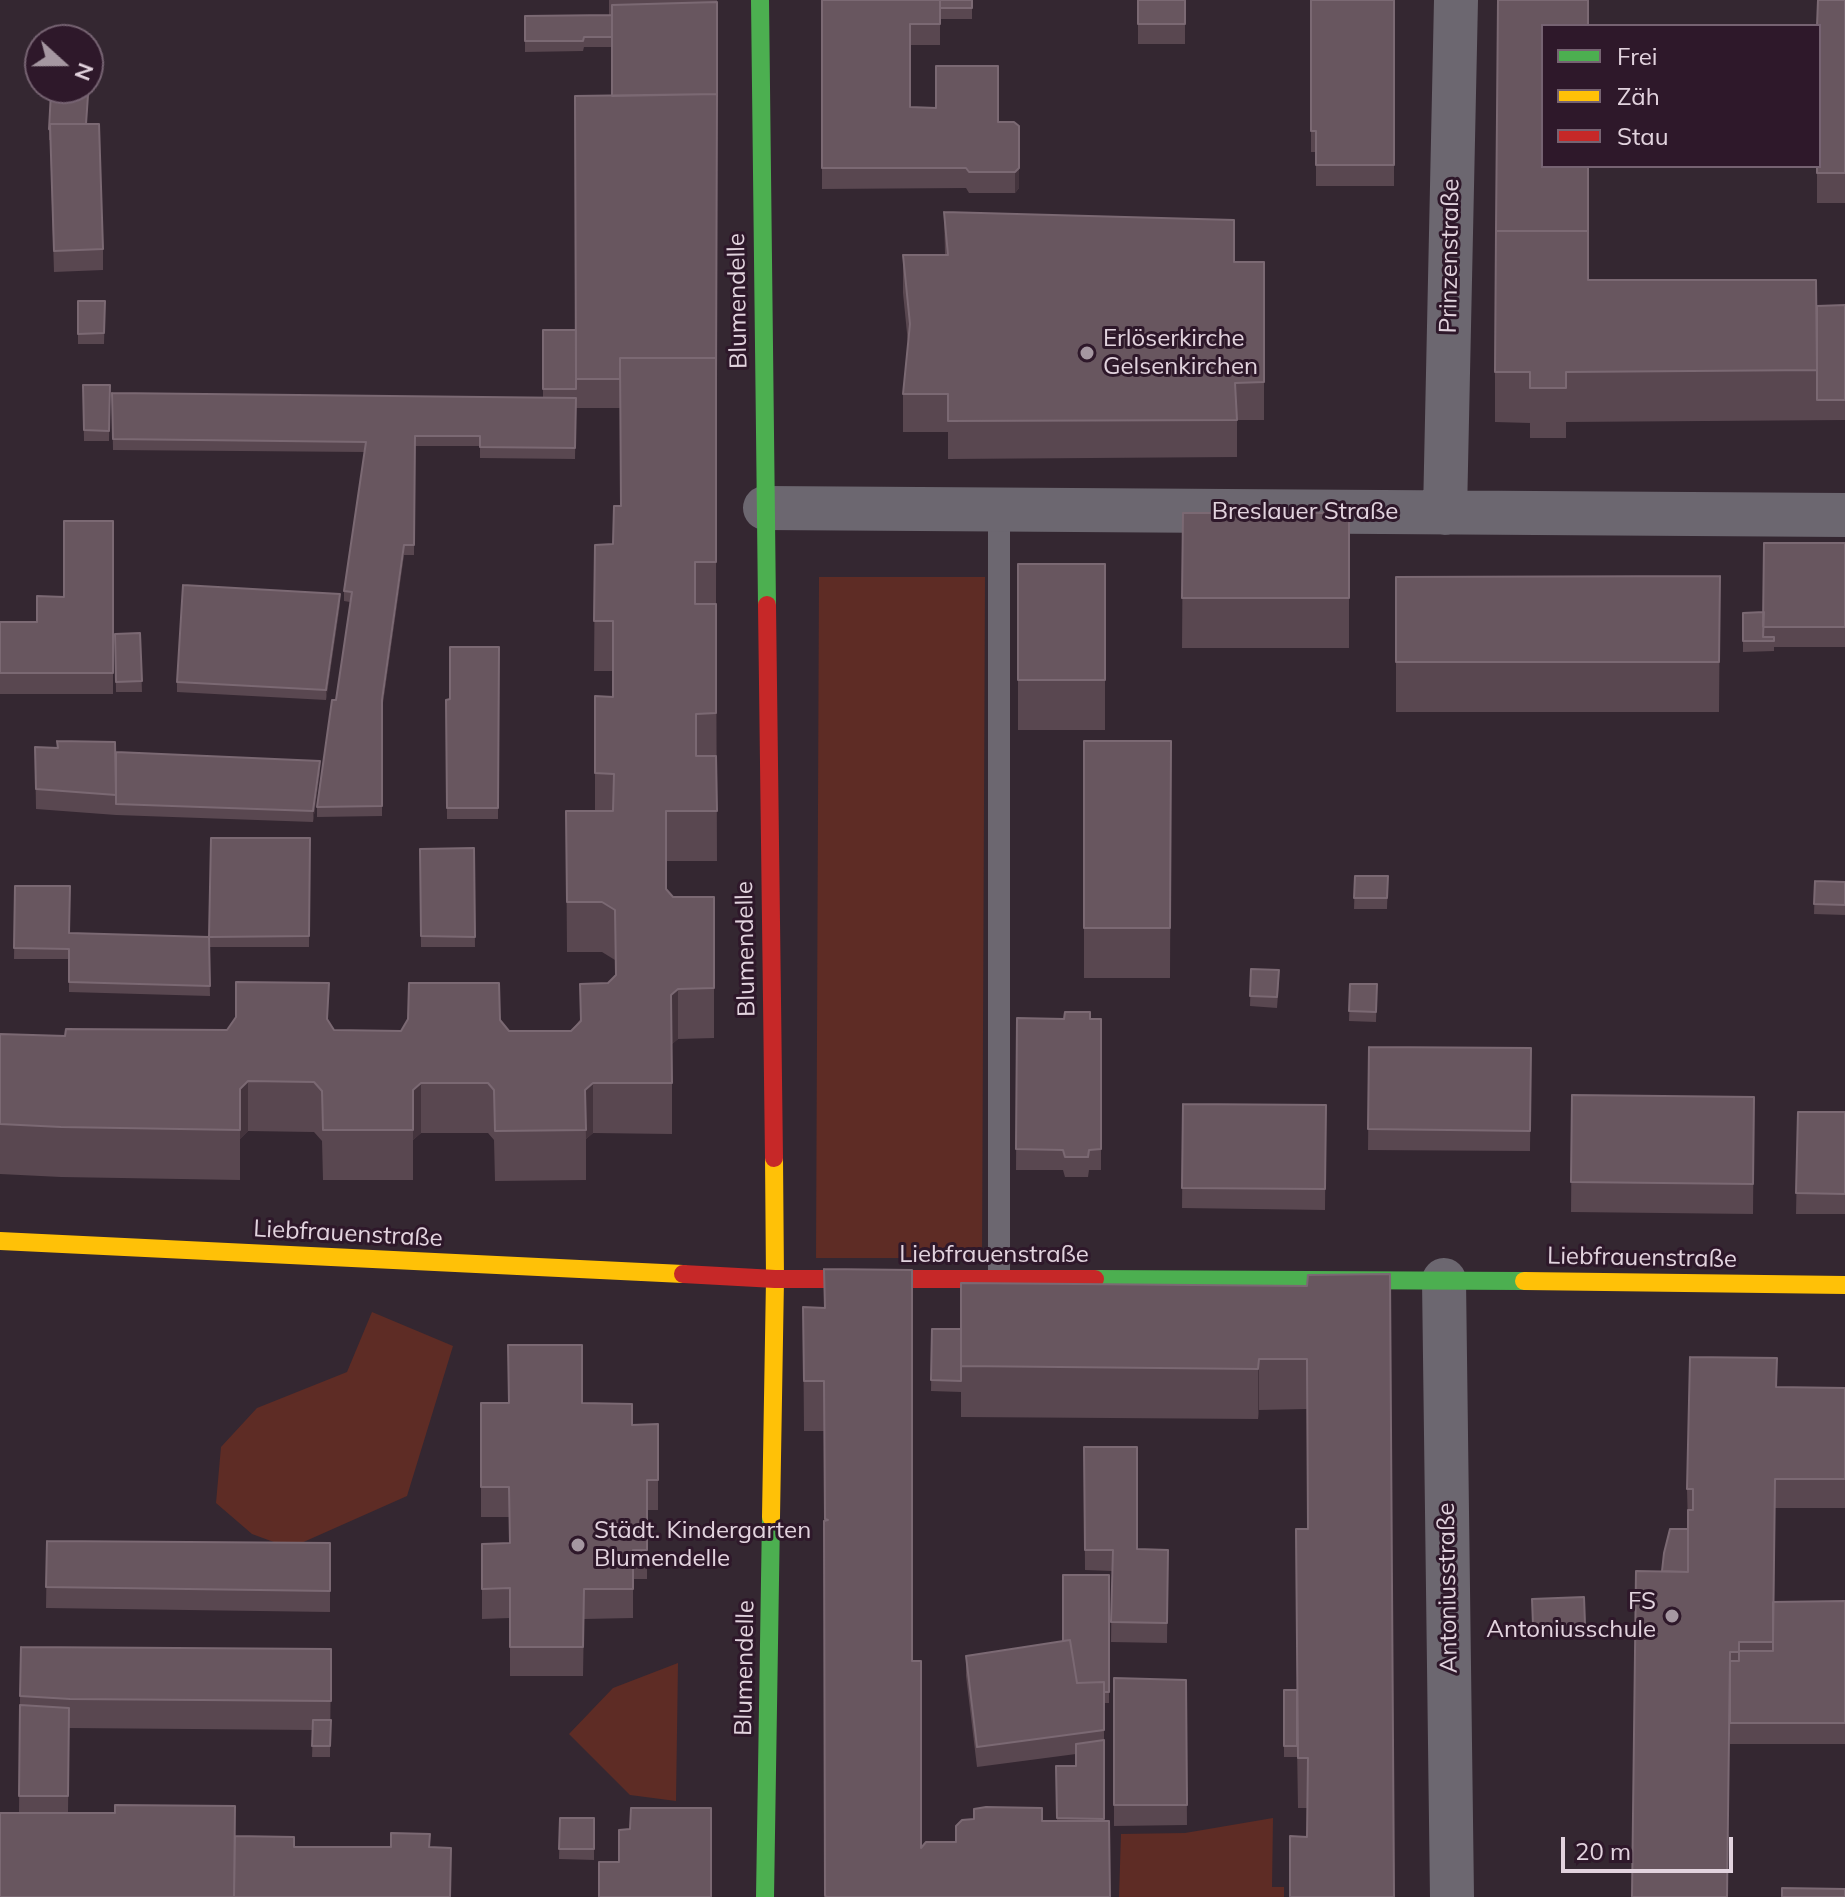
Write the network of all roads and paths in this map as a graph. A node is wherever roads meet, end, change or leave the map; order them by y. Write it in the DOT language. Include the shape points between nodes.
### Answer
graph roads {
  1 [pos="760,0"];
  2 [pos="1456,0"];
  3 [pos="765,508"];
  4 [pos="999,510"];
  5 [pos="1445,513"];
  6 [pos="1845,515"];
  7 [pos="0,1241"];
  8 [pos="775,1279"];
  9 [pos="999,1279"];
  10 [pos="1444,1280"];
  11 [pos="1845,1285"];
  12 [pos="765,1897"];
  13 [pos="1452,1897"];
  1 -- 3 [label="street, Blumendelle"];
  2 -- 5 [label="street, Prinzenstraße"];
  3 -- 4 [label="street, Breslauer Straße"];
  3 -- 8 [label="street, Blumendelle"];
  4 -- 5 [label="street, Breslauer Straße"];
  4 -- 9 [label="lane"];
  5 -- 6 [label="street, Breslauer Straße"];
  7 -- 8 [label="street, Liebfrauenstraße"];
  8 -- 9 [label="street, Liebfrauenstraße"];
  8 -- 12 [label="street, Blumendelle"];
  9 -- 10 [label="street, Liebfrauenstraße"];
  10 -- 11 [label="street, Liebfrauenstraße"];
  10 -- 13 [label="street, Antoniusstraße"];
}
